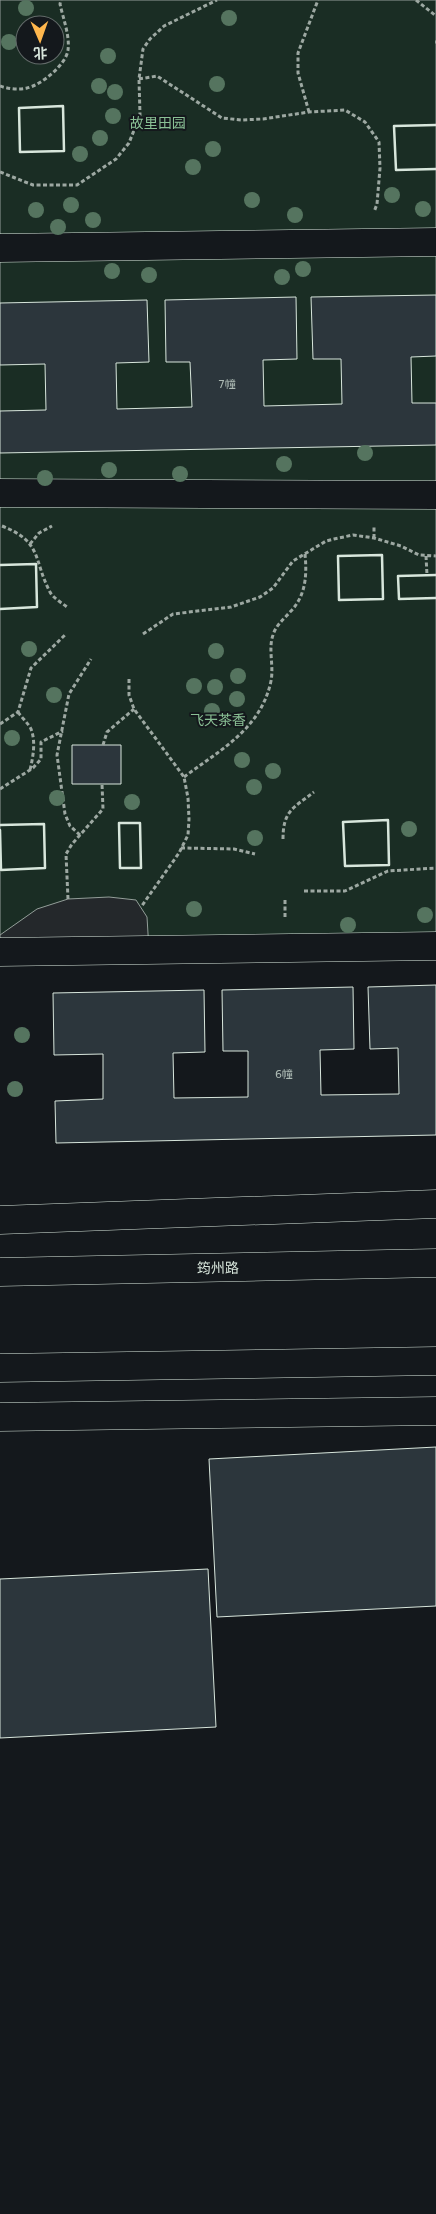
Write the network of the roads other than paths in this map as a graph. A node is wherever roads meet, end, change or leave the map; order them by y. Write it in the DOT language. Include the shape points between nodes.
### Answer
graph roads {
  1 [pos="436,242"];
  2 [pos="0,248"];
  3 [pos="0,493"];
  4 [pos="436,495"];
  5 [pos="436,946"];
  6 [pos="0,952"];
  7 [pos="436,1204"];
  8 [pos="0,1220"];
  9 [pos="0,1263"];
  10 [pos="436,1263"];
  11 [pos="32,1271"];
  12 [pos="0,1272"];
  13 [pos="436,1362"];
  14 [pos="0,1368"];
  15 [pos="436,1411"];
  16 [pos="0,1416"];
  1 -- 2 [label="main road"];
  3 -- 4 [label="main road"];
  5 -- 6 [label="main road"];
  7 -- 8 [label="main road"];
  9 -- 11 [label="main road"];
  10 -- 11 [label="main road, 筠州路"];
  11 -- 12 [label="main road, 筠州路"];
  13 -- 14 [label="main road"];
  15 -- 16 [label="main road"];
}
